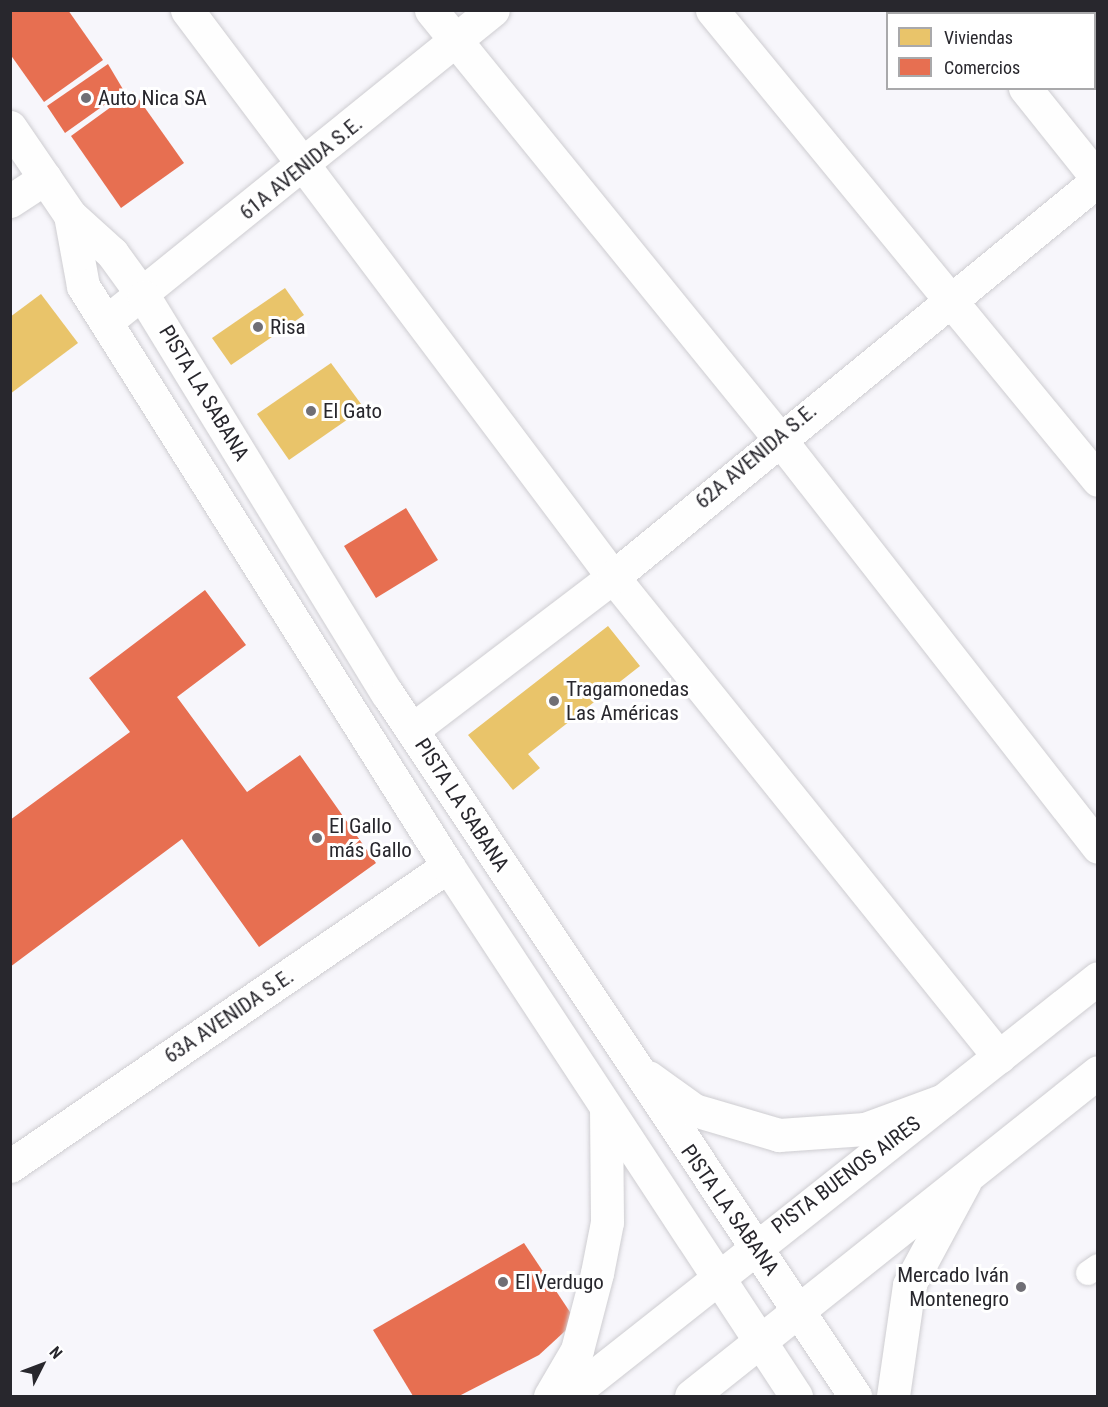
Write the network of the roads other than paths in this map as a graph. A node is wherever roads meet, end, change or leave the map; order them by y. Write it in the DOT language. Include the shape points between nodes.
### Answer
graph roads {
  1 [pos="187,10"];
  2 [pos="431,10"];
  3 [pos="494,10"];
  4 [pos="712,10"];
  5 [pos="454,42"];
  6 [pos="1027,90"];
  7 [pos="10,127"];
  8 [pos="305,165"];
  9 [pos="45,178"];
  10 [pos="1098,179"];
  11 [pos="10,201"];
  12 [pos="70,215"];
  13 [pos="144,297"];
  14 [pos="946,302"];
  15 [pos="106,322"];
  16 [pos="778,437"];
  17 [pos="1098,480"];
  18 [pos="613,577"];
  19 [pos="412,730"];
  20 [pos="1098,847"];
  21 [pos="448,866"];
  22 [pos="1098,978"];
  23 [pos="999,1057"];
  24 [pos="629,1064"];
  25 [pos="1098,1072"];
  26 [pos="944,1100"];
  27 [pos="606,1109"];
  28 [pos="10,1166"];
  29 [pos="965,1181"];
  30 [pos="755,1245"];
  31 [pos="716,1276"];
  32 [pos="800,1311"];
  33 [pos="760,1342"];
  34 [pos="550,1396"];
  35 [pos="570,1396"];
  36 [pos="691,1396"];
  37 [pos="796,1396"];
  38 [pos="855,1396"];
  39 [pos="893,1396"];
  1 -- 8 [label="street"];
  2 -- 5 [label="street"];
  3 -- 5 [label="street, 61A AVENIDA S.E."];
  4 -- 14 [label="street"];
  5 -- 8 [label="street, 61A AVENIDA S.E."];
  5 -- 16 [label="street"];
  6 -- 10 [label="street"];
  7 -- 9 [label="street, PISTA LA SABANA"];
  8 -- 13 [label="street, 61A AVENIDA S.E."];
  8 -- 18 [label="street"];
  9 -- 11 [label="street"];
  9 -- 12 [label="street, PISTA LA SABANA"];
  10 -- 14 [label="street, 62A AVENIDA S.E."];
  12 -- 13 [label="street, PISTA LA SABANA" via="112,253"];
  12 -- 15 [label="street, PISTA LA SABANA" via="83,286"];
  13 -- 15 [label="street, 61A AVENIDA S.E."];
  13 -- 19 [label="street, PISTA LA SABANA"];
  14 -- 16 [label="street, 62A AVENIDA S.E."];
  14 -- 17 [label="street"];
  15 -- 21 [label="street, PISTA LA SABANA"];
  16 -- 18 [label="street, 62A AVENIDA S.E."];
  16 -- 20 [label="street"];
  18 -- 19 [label="street, 62A AVENIDA S.E."];
  18 -- 23 [label="street"];
  19 -- 24 [label="street, PISTA LA SABANA"];
  21 -- 27 [label="street, PISTA LA SABANA"];
  21 -- 28 [label="street, 63A AVENIDA S.E."];
  22 -- 23 [label="street, PISTA BUENOS AIRES"];
  23 -- 26 [label="street, PISTA BUENOS AIRES"];
  24 -- 26 [label="street" via="694,1110 779,1135 865,1129"];
  24 -- 30 [label="street, PISTA LA SABANA"];
  25 -- 29 [label="street"];
  26 -- 30 [label="street, PISTA BUENOS AIRES"];
  27 -- 31 [label="street, PISTA LA SABANA"];
  27 -- 34 [label="street" via="607,1222 577,1350"];
  29 -- 32 [label="street"];
  29 -- 39 [label="street" via="909,1285"];
  30 -- 31 [label="street, PISTA BUENOS AIRES"];
  30 -- 32 [label="street, PISTA LA SABANA"];
  31 -- 33 [label="street, PISTA LA SABANA"];
  31 -- 35 [label="street, PISTA BUENOS AIRES"];
  32 -- 33 [label="street"];
  32 -- 38 [label="street, PISTA LA SABANA"];
  33 -- 36 [label="street"];
  33 -- 37 [label="street, PISTA LA SABANA"];
}
